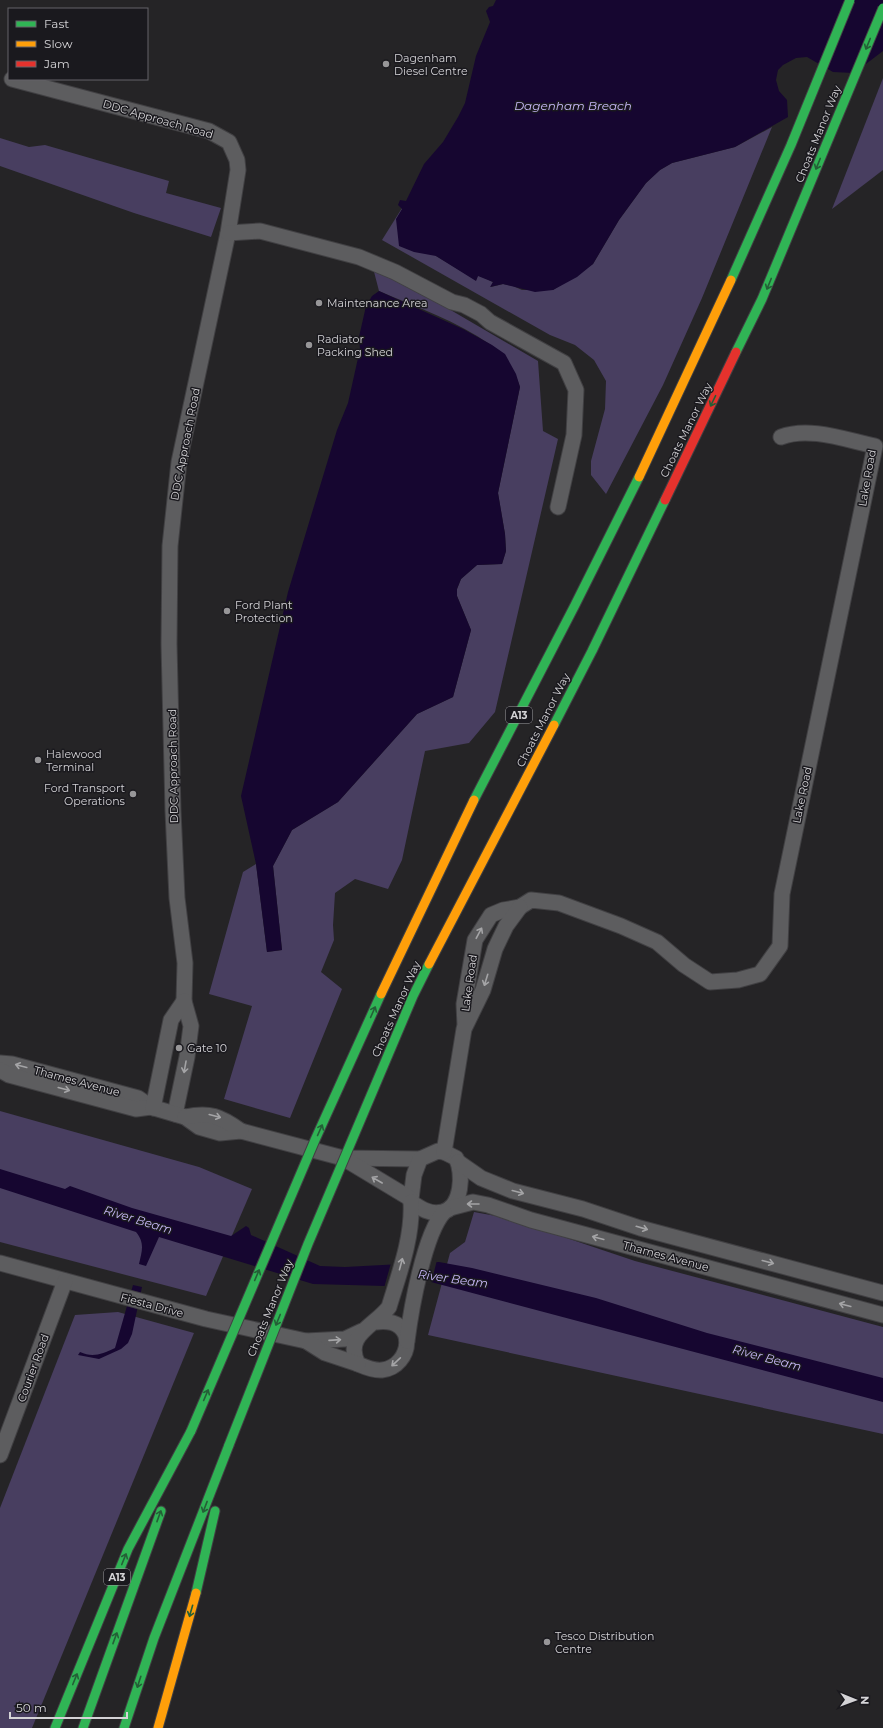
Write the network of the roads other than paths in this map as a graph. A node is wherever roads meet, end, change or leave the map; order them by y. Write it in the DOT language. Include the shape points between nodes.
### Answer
graph roads {
  1 [pos="850,0"];
  2 [pos="883,8"];
  3 [pos="14,80"];
  4 [pos="228,233"];
  5 [pos="781,437"];
  6 [pos="558,507"];
  7 [pos="520,907"];
  8 [pos="184,1002"];
  9 [pos="465,1026"];
  10 [pos="0,1063"];
  11 [pos="0,1070"];
  12 [pos="152,1107"];
  13 [pos="180,1115"];
  14 [pos="444,1152"];
  15 [pos="343,1158"];
  16 [pos="420,1159"];
  17 [pos="458,1162"];
  18 [pos="411,1200"];
  19 [pos="447,1210"];
  20 [pos="0,1263"];
  21 [pos="65,1281"];
  22 [pos="883,1293"];
  23 [pos="883,1315"];
  24 [pos="376,1322"];
  25 [pos="362,1331"];
  26 [pos="306,1341"];
  27 [pos="407,1342"];
  28 [pos="358,1364"];
  29 [pos="191,1431"];
  30 [pos="229,1445"];
  31 [pos="0,1455"];
  32 [pos="55,1728"];
  33 [pos="83,1728"];
  34 [pos="124,1728"];
  35 [pos="158,1728"];
  29 -- 1 [label="highway, Choats Manor Way / A13, one-way, bridge" via="294,1188 441,865 593,571 729,286"];
  2 -- 30 [label="highway, Choats Manor Way, one-way, bridge" via="759,306 592,650 413,996 308,1244"];
  3 -- 4 [label="street, DDC Approach Road" via="209,131 225,139 234,152 238,170"];
  4 -- 6 [label="street" via="260,231 358,257 395,272 452,302 464,305 564,363 576,390 574,435"];
  4 -- 8 [label="street, DDC Approach Road" via="179,462 170,546 169,644 173,811 177,898 185,963"];
  5 -- 7 [label="street, Lake Road" via="798,433 815,434 875,446 782,894 780,946 760,974 738,980 710,982 684,966 657,942 621,926 558,903 531,900"];
  7 -- 9 [label="street, Lake Road, one-way" via="506,926 495,949 483,990"];
  9 -- 7 [label="street, Lake Road, one-way" via="464,1004 475,940 491,915"];
  8 -- 12 [label="street" via="171,1020"];
  8 -- 13 [label="street, DDC Approach Road, one-way" via="191,1035"];
  9 -- 14 [label="street"];
  12 -- 10 [label="street, Thames Avenue, one-way" via="138,1098"];
  11 -- 12 [label="street, Thames Avenue, one-way" via="9,1075 136,1109"];
  12 -- 13 [label="street, Thames Avenue"];
  13 -- 15 [label="street, Thames Avenue" via="202,1113 224,1119 240,1131"];
  14 -- 16 [label="street" via="428,1154"];
  14 -- 17 [label="street" via="456,1158"];
  15 -- 16 [label="street, Thames Avenue"];
  18 -- 15 [label="street, Thames Avenue, one-way"];
  16 -- 18 [label="street" via="414,1175"];
  17 -- 19 [label="street" via="461,1181 456,1197"];
  17 -- 22 [label="street, Thames Avenue, one-way" via="481,1178 513,1191"];
  18 -- 19 [label="street" via="427,1212"];
  24 -- 18 [label="street, one-way" via="389,1307 394,1291 412,1218"];
  23 -- 19 [label="street, Thames Avenue, one-way" via="530,1220 488,1205 472,1202"];
  19 -- 27 [label="street" via="433,1227 410,1312"];
  20 -- 21 [label="street, Fiesta Drive"];
  21 -- 26 [label="street, Fiesta Drive" via="206,1319"];
  21 -- 31 [label="street, Courier Road"];
  24 -- 25 [label="street"];
  24 -- 27 [label="street" via="387,1320 396,1323 403,1329"];
  26 -- 25 [label="street, Fiesta Drive, one-way" via="345,1339"];
  25 -- 28 [label="street" via="354,1344 354,1357"];
  26 -- 28 [label="street, Fiesta Drive" via="325,1353"];
  27 -- 28 [label="street, one-way" via="399,1361 388,1369 379,1370"];
  32 -- 29 [label="highway, A13, one-way" via="128,1549"];
  33 -- 29 [label="highway, A13, one-way"];
  30 -- 34 [label="highway, one-way" via="154,1638"];
  30 -- 35 [label="highway, one-way" via="201,1574"];
}
